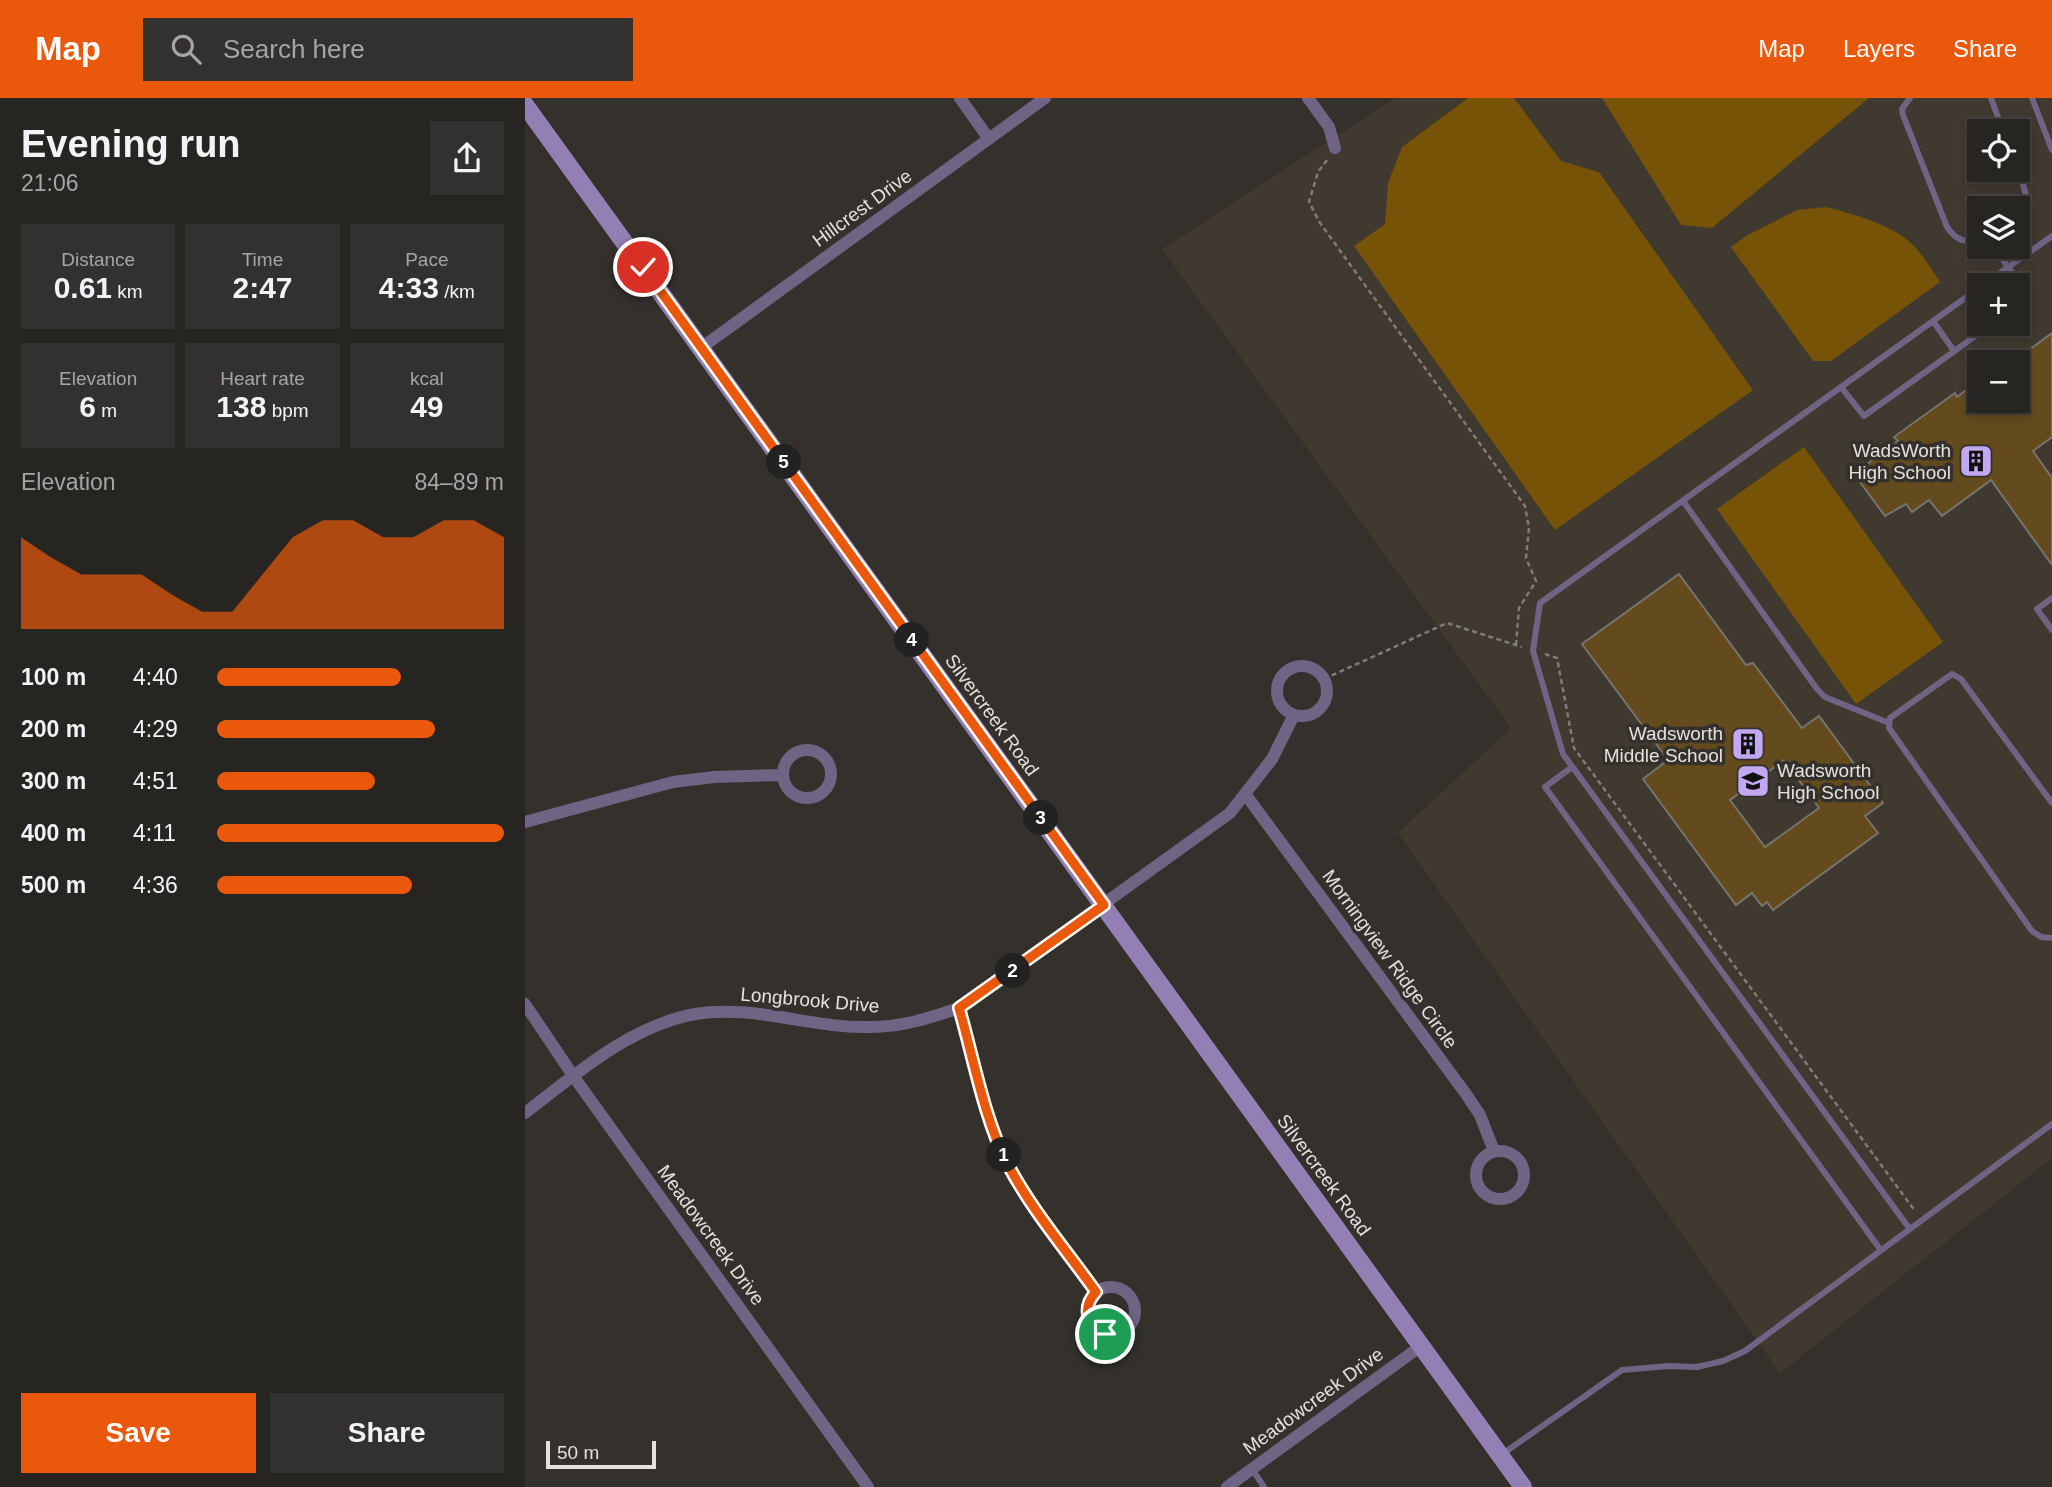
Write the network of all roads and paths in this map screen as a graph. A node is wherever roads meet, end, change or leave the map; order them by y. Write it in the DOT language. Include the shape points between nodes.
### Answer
graph roads {
  1 [pos="960,98"];
  2 [pos="1045,98"];
  3 [pos="1308,98"];
  4 [pos="1910,98"];
  5 [pos="1991,98"];
  6 [pos="2032,98"];
  7 [pos="525,105"];
  8 [pos="1999,119"];
  9 [pos="989,139"];
  10 [pos="1335,148"];
  11 [pos="2052,150"];
  12 [pos="2052,236"];
  13 [pos="1967,240"];
  14 [pos="2002,259"];
  15 [pos="2008,267"];
  16 [pos="2000,273"];
  17 [pos="2012,273"];
  18 [pos="1967,297"];
  19 [pos="1933,321"];
  20 [pos="1975,336"];
  21 [pos="701,348"];
  22 [pos="1954,351"];
  23 [pos="1841,387"];
  24 [pos="1683,501"];
  25 [pos="2052,598"];
  26 [pos="2052,630"];
  27 [pos="1516,645"];
  28 [pos="1294,715"];
  29 [pos="1889,723"];
  30 [pos="1572,766"];
  31 [pos="782,775"];
  32 [pos="1246,795"];
  33 [pos="2052,803"];
  34 [pos="525,822"];
  35 [pos="1104,905"];
  36 [pos="2052,938"];
  37 [pos="525,1004"];
  38 [pos="959,1008"];
  39 [pos="574,1077"];
  40 [pos="525,1113"];
  41 [pos="2052,1124"];
  42 [pos="1493,1151"];
  43 [pos="1909,1228"];
  44 [pos="1880,1250"];
  45 [pos="1096,1292"];
  46 [pos="1421,1346"];
  47 [pos="1501,1455"];
  48 [pos="1252,1469"];
  49 [pos="868,1487"];
  50 [pos="1227,1487"];
  51 [pos="1264,1487"];
  52 [pos="1523,1487"];
  1 -- 9 [label="street"];
  2 -- 9 [label="street, Hillcrest Drive"];
  3 -- 10 [label="street" via="1329,127"];
  4 -- 13 [label="lane" via="1903,115 1947,228 1953,236"];
  5 -- 8 [label="lane"];
  6 -- 11 [label="lane"];
  7 -- 21 [label="street, Silvercreek Road"];
  9 -- 21 [label="street, Hillcrest Drive"];
  10 -- 27 [label="path" via="1318,172 1309,202 1320,223 1525,506 1529,528 1526,558 1536,581 1519,608"];
  12 -- 15 [label="lane"];
  14 -- 15 [label="lane"];
  15 -- 16 [label="lane"];
  15 -- 17 [label="lane"];
  18 -- 19 [label="lane"];
  19 -- 22 [label="lane"];
  19 -- 23 [label="lane"];
  20 -- 22 [label="lane"];
  21 -- 35 [label="street, Silvercreek Road"];
  22 -- 23 [label="lane" via="1864,416"];
  23 -- 24 [label="lane"];
  24 -- 29 [label="lane" via="1817,689"];
  24 -- 30 [label="lane" via="1540,603 1533,651 1563,754"];
  25 -- 26 [label="lane" via="2037,609"];
  28 -- 28 [label="street" via="1311,714 1324,704 1327,687 1312,668 1296,667 1279,682 1278,698"];
  28 -- 32 [label="street, Longbrook Drive" via="1272,759"];
  29 -- 33 [label="lane" via="1952,674 1961,679"];
  29 -- 36 [label="lane" via="2032,931"];
  30 -- 43 [label="lane"];
  30 -- 44 [label="lane" via="1545,787"];
  31 -- 34 [label="street" via="673,782"];
  32 -- 35 [label="street, Longbrook Drive" via="1230,813"];
  32 -- 42 [label="street, Morningview Ridge Circle" via="1480,1115"];
  35 -- 38 [label="street, Longbrook Drive"];
  35 -- 46 [label="street, Silvercreek Road"];
  37 -- 39 [label="street, Meadowcreek Drive"];
  38 -- 39 [label="street, Longbrook Drive" via="914,1022 869,1028 751,1012 695,1014 642,1032"];
  38 -- 45 [label="street" via="1007,1162"];
  39 -- 40 [label="street, Longbrook Drive"];
  39 -- 49 [label="street, Meadowcreek Drive"];
  41 -- 43 [label="lane"];
  43 -- 44 [label="lane"];
  44 -- 47 [label="lane" via="1745,1351 1697,1367 1622,1370"];
  46 -- 47 [label="street, Silvercreek Road"];
  46 -- 48 [label="street, Meadowcreek Drive"];
  47 -- 52 [label="street, Silvercreek Road"];
  48 -- 50 [label="street, Meadowcreek Drive"];
  48 -- 51 [label="lane"];
}
